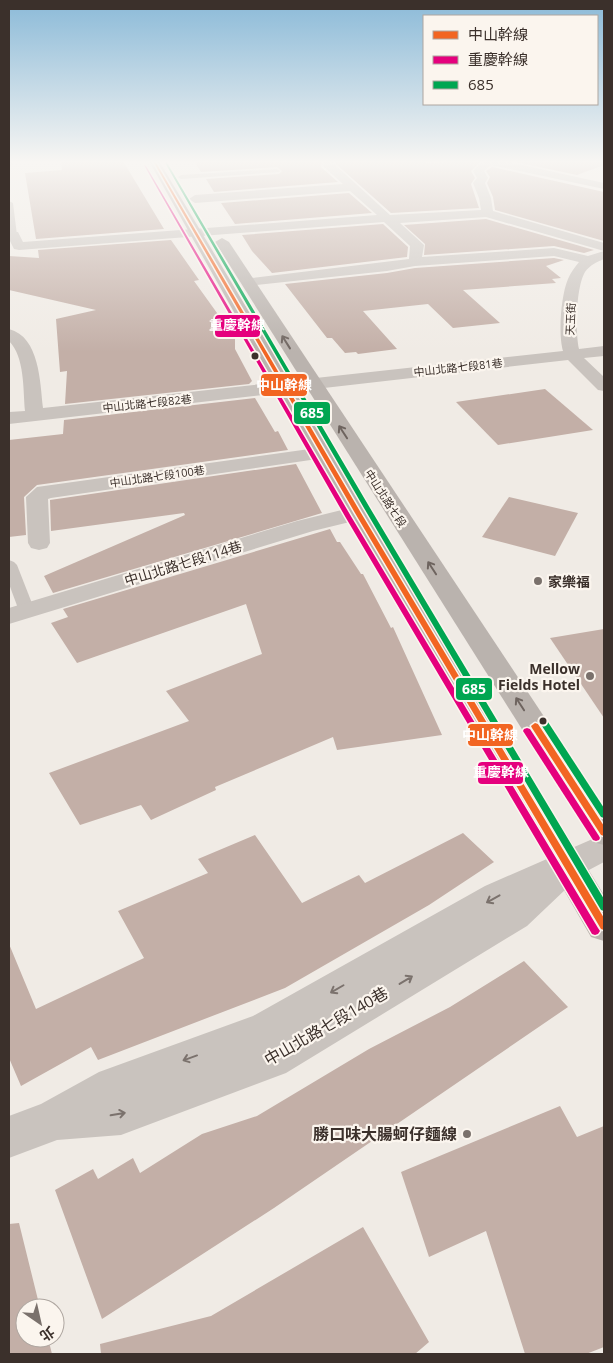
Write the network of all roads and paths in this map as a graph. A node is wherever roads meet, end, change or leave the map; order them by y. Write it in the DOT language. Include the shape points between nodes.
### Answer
graph roads {
  1 [pos="191,225"];
  2 [pos="211,225"];
  3 [pos="306,225"];
  4 [pos="394,225"];
  5 [pos="526,225"];
  6 [pos="216,232"];
  7 [pos="196,233"];
  8 [pos="10,235"];
  9 [pos="604,248"];
  10 [pos="604,255"];
  11 [pos="589,260"];
  12 [pos="415,262"];
  13 [pos="248,282"];
  14 [pos="9,334"];
  15 [pos="604,351"];
  16 [pos="572,355"];
  17 [pos="312,384"];
  18 [pos="604,386"];
  19 [pos="285,387"];
  20 [pos="35,415"];
  21 [pos="9,418"];
  22 [pos="324,453"];
  23 [pos="358,514"];
  24 [pos="39,543"];
  25 [pos="9,565"];
  26 [pos="18,614"];
  27 [pos="604,833"];
  28 [pos="604,847"];
  29 [pos="569,865"];
  30 [pos="604,926"];
  31 [pos="9,1137"];
  1 -- 7 [label="main road"];
  2 -- 6 [label="main road, 中山北路七段"];
  3 -- 6 [label="street"];
  4 -- 12 [label="street" via="418,245"];
  5 -- 9 [label="street"];
  6 -- 7 [label="street"];
  6 -- 13 [label="main road, 中山北路七段"];
  7 -- 8 [label="street" via="19,246"];
  7 -- 19 [label="main road"];
  10 -- 11 [label="street"];
  11 -- 12 [label="street" via="554,252"];
  11 -- 16 [label="street, 天玉街" via="572,284 569,342"];
  12 -- 13 [label="street"];
  17 -- 13 [label="main road, 中山北路七段, one-way"];
  14 -- 20 [label="street" via="14,335 26,352"];
  15 -- 16 [label="street, 中山北路七段81巷"];
  16 -- 17 [label="street, 中山北路七段81巷"];
  16 -- 18 [label="street, 天玉街"];
  17 -- 19 [label="street, 中山北路七段81巷"];
  27 -- 17 [label="main road, 中山北路七段, one-way"];
  19 -- 20 [label="street, 中山北路七段82巷"];
  19 -- 22 [label="main road"];
  20 -- 21 [label="street, 中山北路七段82巷"];
  22 -- 23 [label="main road"];
  22 -- 24 [label="street, 中山北路七段100巷" via="44,492 37,497"];
  23 -- 26 [label="street, 中山北路七段114巷" via="304,526"];
  23 -- 29 [label="main road"];
  25 -- 26 [label="lane"];
  28 -- 29 [label="street, 中山北路七段140巷"];
  29 -- 30 [label="main road"];
  29 -- 31 [label="street, 中山北路七段140巷" via="515,916 272,1060 121,1114 52,1121"];
}
